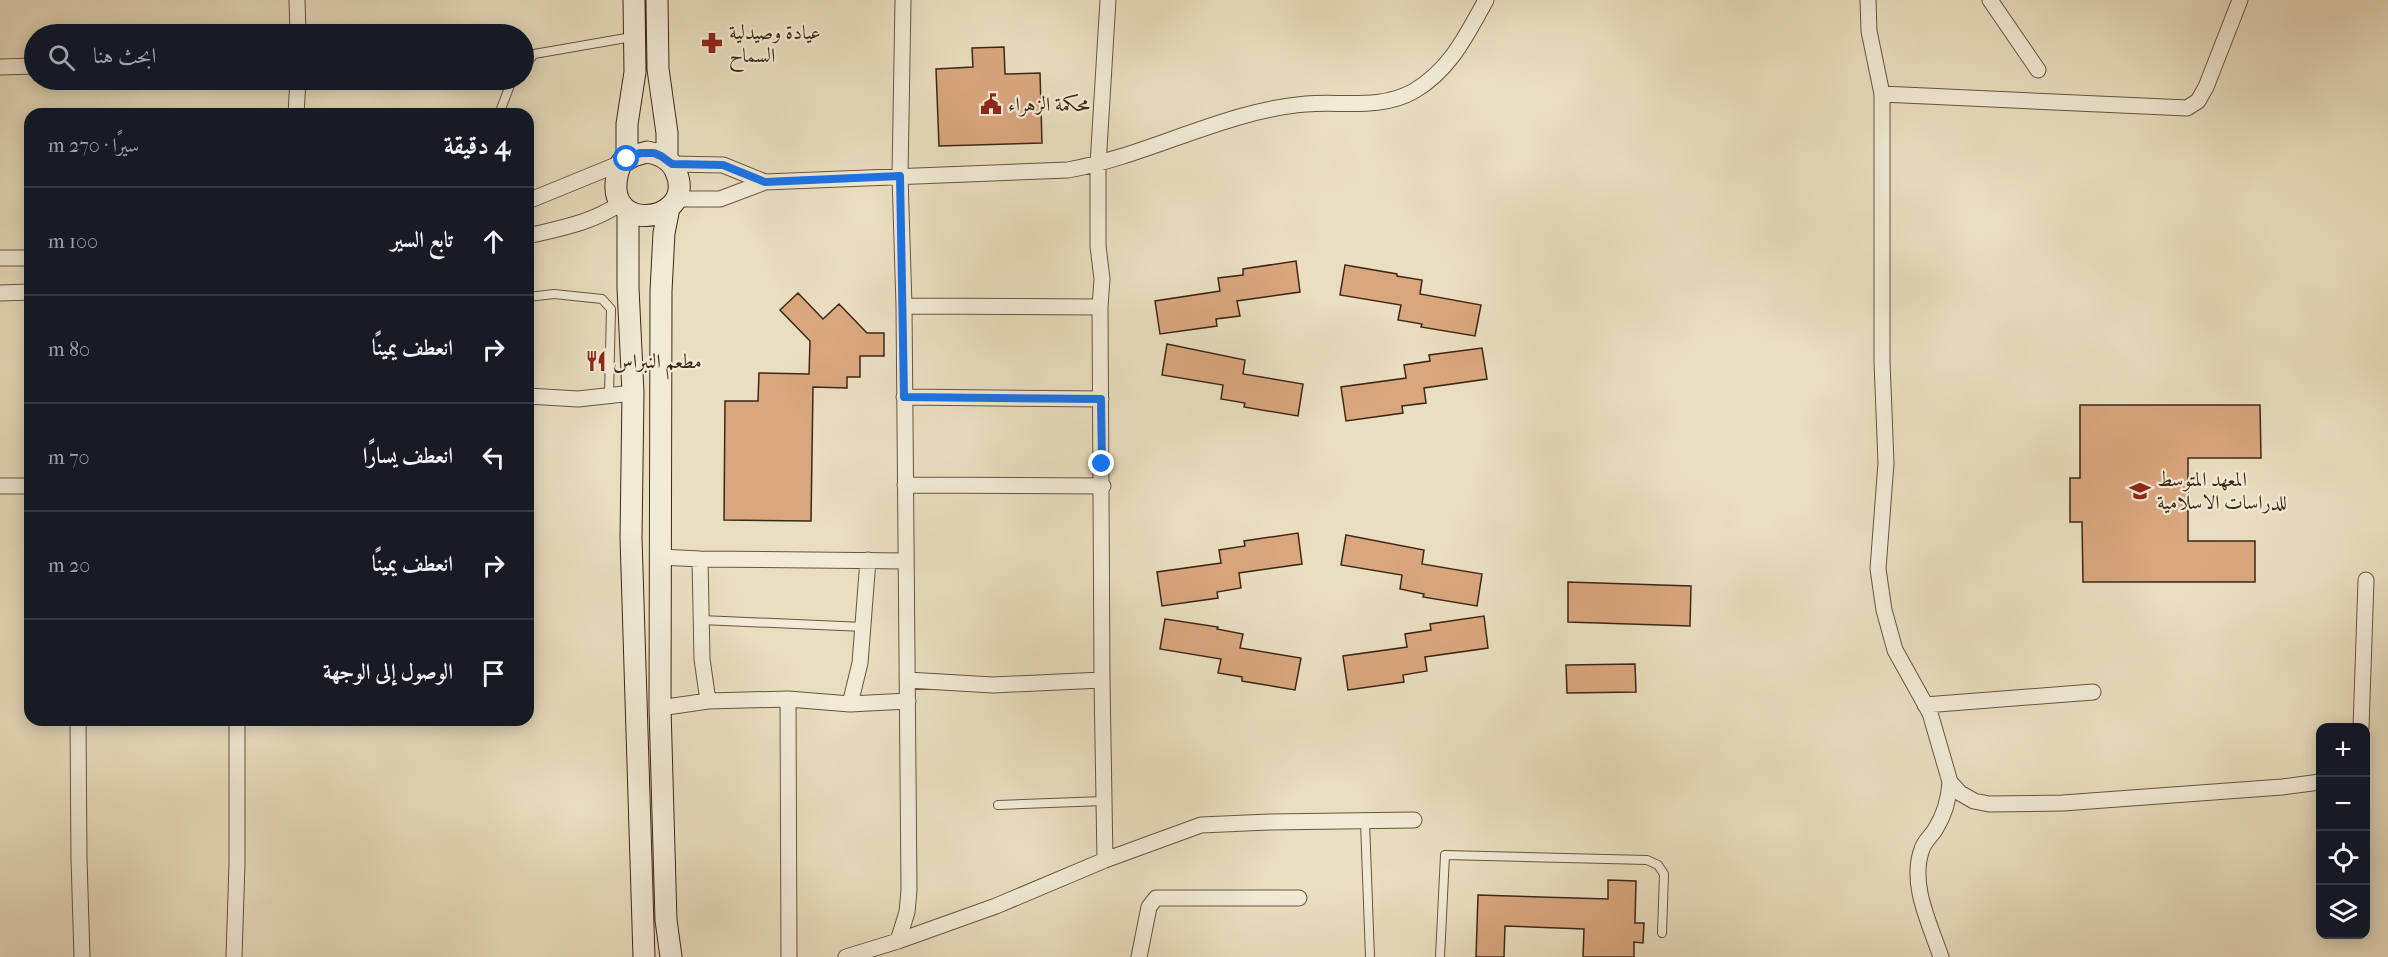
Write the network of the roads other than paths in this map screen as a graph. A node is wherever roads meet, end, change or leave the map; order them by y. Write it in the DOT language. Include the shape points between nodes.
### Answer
graph roads {
  1 [pos="297,0"];
  2 [pos="634,0"];
  3 [pos="657,0"];
  4 [pos="903,0"];
  5 [pos="1108,0"];
  6 [pos="1486,0"];
  7 [pos="1868,0"];
  8 [pos="1990,0"];
  9 [pos="2240,0"];
  10 [pos="298,24"];
  11 [pos="635,36"];
  12 [pos="534,54"];
  13 [pos="24,66"];
  14 [pos="0,67"];
  15 [pos="2038,70"];
  16 [pos="297,90"];
  17 [pos="508,90"];
  18 [pos="1882,94"];
  19 [pos="296,108"];
  20 [pos="501,108"];
  21 [pos="624,161"];
  22 [pos="669,162"];
  23 [pos="1098,165"];
  24 [pos="900,176"];
  25 [pos="765,182"];
  26 [pos="534,198"];
  27 [pos="672,203"];
  28 [pos="624,207"];
  29 [pos="534,235"];
  30 [pos="0,258"];
  31 [pos="24,258"];
  32 [pos="24,292"];
  33 [pos="0,293"];
  34 [pos="534,296"];
  35 [pos="903,306"];
  36 [pos="1100,307"];
  37 [pos="633,393"];
  38 [pos="609,395"];
  39 [pos="534,396"];
  40 [pos="904,397"];
  41 [pos="1101,399"];
  42 [pos="905,485"];
  43 [pos="0,486"];
  44 [pos="24,486"];
  45 [pos="1102,486"];
  46 [pos="660,557"];
  47 [pos="700,559"];
  48 [pos="868,560"];
  49 [pos="906,561"];
  50 [pos="2366,580"];
  51 [pos="701,620"];
  52 [pos="864,627"];
  53 [pos="907,680"];
  54 [pos="1102,680"];
  55 [pos="2092,692"];
  56 [pos="788,699"];
  57 [pos="708,701"];
  58 [pos="908,701"];
  59 [pos="850,704"];
  60 [pos="1925,705"];
  61 [pos="660,708"];
  62 [pos="2361,723"];
  63 [pos="78,726"];
  64 [pos="237,726"];
  65 [pos="1950,782"];
  66 [pos="2316,783"];
  67 [pos="1104,801"];
  68 [pos="998,805"];
  69 [pos="1414,820"];
  70 [pos="1365,822"];
  71 [pos="1105,860"];
  72 [pos="1299,898"];
  73 [pos="1662,933"];
  74 [pos="898,942"];
  75 [pos="82,957"];
  76 [pos="234,957"];
  77 [pos="644,957"];
  78 [pos="671,957"];
  79 [pos="789,957"];
  80 [pos="846,957"];
  81 [pos="1139,957"];
  82 [pos="1370,957"];
  83 [pos="1440,957"];
  84 [pos="1941,957"];
  1 -- 10 [label="street"];
  2 -- 11 [label="street"];
  3 -- 22 [label="street" via="658,69"];
  4 -- 24 [label="street"];
  5 -- 23 [label="street"];
  6 -- 23 [label="street" via="1453,59 1435,78 1411,93 1378,103 1305,104 1239,118"];
  7 -- 18 [label="street" via="1869,31"];
  8 -- 15 [label="street"];
  9 -- 18 [label="street" via="2206,87 2198,101 2187,108"];
  11 -- 12 [label="lane"];
  11 -- 21 [label="street" via="635,72"];
  13 -- 14 [label="street"];
  16 -- 19 [label="street"];
  17 -- 20 [label="lane"];
  18 -- 60 [label="street" via="1886,463 1878,569 1895,650"];
  21 -- 22 [label="street" via="647,152"];
  21 -- 26 [label="street"];
  21 -- 28 [label="street" via="615,181"];
  22 -- 25 [label="street" via="723,165"];
  22 -- 27 [label="street" via="679,185"];
  23 -- 24 [label="street" via="1068,170"];
  23 -- 36 [label="street"];
  24 -- 25 [label="street"];
  24 -- 35 [label="street"];
  25 -- 27 [label="street" via="720,199"];
  27 -- 28 [label="street" via="663,212 649,217"];
  27 -- 46 [label="street" via="664,233 661,291"];
  28 -- 29 [label="street" via="583,223"];
  28 -- 37 [label="street"];
  30 -- 31 [label="street"];
  32 -- 33 [label="street"];
  34 -- 38 [label="lane" via="602,298 611,309"];
  35 -- 36 [label="street"];
  35 -- 40 [label="street"];
  36 -- 41 [label="street"];
  37 -- 38 [label="street"];
  37 -- 77 [label="street" via="632,538"];
  38 -- 39 [label="street" via="578,399"];
  40 -- 41 [label="street"];
  40 -- 42 [label="street"];
  41 -- 45 [label="street"];
  42 -- 45 [label="street"];
  42 -- 49 [label="street"];
  43 -- 44 [label="street"];
  45 -- 54 [label="street"];
  46 -- 47 [label="street"];
  46 -- 61 [label="street"];
  47 -- 48 [label="street"];
  47 -- 51 [label="street"];
  48 -- 49 [label="street"];
  48 -- 52 [label="street"];
  49 -- 53 [label="street"];
  50 -- 62 [label="street"];
  51 -- 52 [label="lane"];
  51 -- 57 [label="street" via="703,681"];
  52 -- 59 [label="street"];
  53 -- 54 [label="street" via="993,686"];
  53 -- 58 [label="street"];
  54 -- 67 [label="street"];
  55 -- 60 [label="street"];
  56 -- 57 [label="street"];
  56 -- 59 [label="street"];
  56 -- 79 [label="street"];
  57 -- 61 [label="street"];
  58 -- 59 [label="street"];
  58 -- 74 [label="street" via="909,890"];
  60 -- 65 [label="street"];
  61 -- 78 [label="street" via="666,920"];
  63 -- 75 [label="street"];
  64 -- 76 [label="street"];
  65 -- 66 [label="street" via="1974,801 1989,804 2063,803"];
  65 -- 84 [label="street" via="1943,816 1922,848 1918,865 1922,903"];
  67 -- 68 [label="lane"];
  67 -- 71 [label="street"];
  69 -- 70 [label="street"];
  70 -- 71 [label="street" via="1201,825"];
  70 -- 82 [label="lane"];
  71 -- 74 [label="street"];
  72 -- 81 [label="street" via="1156,898 1149,907"];
  73 -- 83 [label="lane" via="1664,874 1658,865 1647,860 1444,855"];
  74 -- 80 [label="street"];
}
